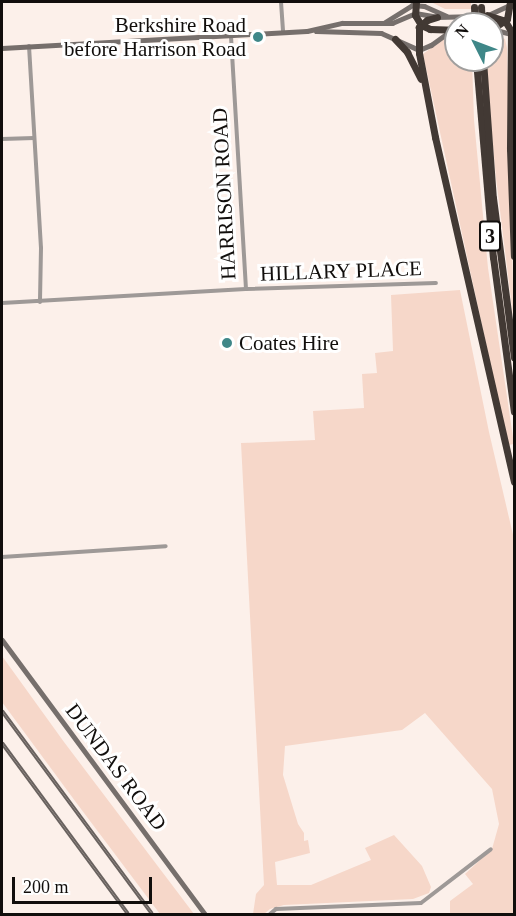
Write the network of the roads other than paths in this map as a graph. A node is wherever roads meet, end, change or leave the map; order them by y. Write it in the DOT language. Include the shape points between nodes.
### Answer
graph roads {
  1 [pos="281,2"];
  2 [pos="512,3"];
  3 [pos="413,4"];
  4 [pos="493,12"];
  5 [pos="415,13"];
  6 [pos="444,15"];
  7 [pos="437,17"];
  8 [pos="444,17"];
  9 [pos="505,21"];
  10 [pos="383,23"];
  11 [pos="421,24"];
  12 [pos="311,30"];
  13 [pos="444,30"];
  14 [pos="283,33"];
  15 [pos="513,35"];
  16 [pos="231,36"];
  17 [pos="444,37"];
  18 [pos="395,39"];
  19 [pos="514,45"];
  20 [pos="29,46"];
  21 [pos="2,48"];
  22 [pos="418,50"];
  23 [pos="511,54"];
  24 [pos="477,72"];
  25 [pos="484,72"];
  26 [pos="425,89"];
  27 [pos="34,138"];
  28 [pos="2,139"];
  29 [pos="514,256"];
  30 [pos="436,283"];
  31 [pos="246,289"];
  32 [pos="40,302"];
  33 [pos="2,303"];
  34 [pos="514,358"];
  35 [pos="514,412"];
  36 [pos="514,482"];
  37 [pos="166,546"];
  38 [pos="2,557"];
  39 [pos="2,640"];
  40 [pos="491,849"];
  41 [pos="205,915"];
  42 [pos="270,915"];
  1 -- 14 [label="street"];
  2 -- 4 [label="main road"];
  2 -- 9 [label="highway"];
  3 -- 5 [label="highway"];
  3 -- 6 [label="main road"];
  3 -- 10 [label="main road"];
  5 -- 7 [label="main road"];
  5 -- 10 [label="main road" via="397,22"];
  5 -- 11 [label="highway"];
  7 -- 8 [label="main road"];
  7 -- 11 [label="highway"];
  9 -- 15 [label="highway"];
  10 -- 12 [label="main road" via="342,23"];
  11 -- 13 [label="highway"];
  11 -- 22 [label="highway" via="417,32"];
  12 -- 14 [label="main road"];
  12 -- 18 [label="main road" via="371,32"];
  14 -- 16 [label="main road"];
  15 -- 23 [label="highway"];
  16 -- 20 [label="main road"];
  16 -- 31 [label="street, HARRISON ROAD"];
  17 -- 22 [label="main road"];
  18 -- 22 [label="main road"];
  18 -- 26 [label="highway" via="407,52"];
  19 -- 23 [label="highway"];
  20 -- 21 [label="main road"];
  20 -- 27 [label="street"];
  22 -- 26 [label="highway"];
  23 -- 29 [label="highway"];
  24 -- 35 [label="highway, 3" via="489,223"];
  25 -- 34 [label="highway, 3" via="493,198"];
  26 -- 36 [label="highway"];
  27 -- 28 [label="street"];
  27 -- 32 [label="street"];
  30 -- 31 [label="street, HILLARY PLACE"];
  31 -- 32 [label="street, HARRISON ROAD"];
  32 -- 33 [label="street, HARRISON ROAD"];
  37 -- 38 [label="street"];
  39 -- 41 [label="main road, DUNDAS ROAD"];
  40 -- 42 [label="street" via="421,903 276,909"];
}
